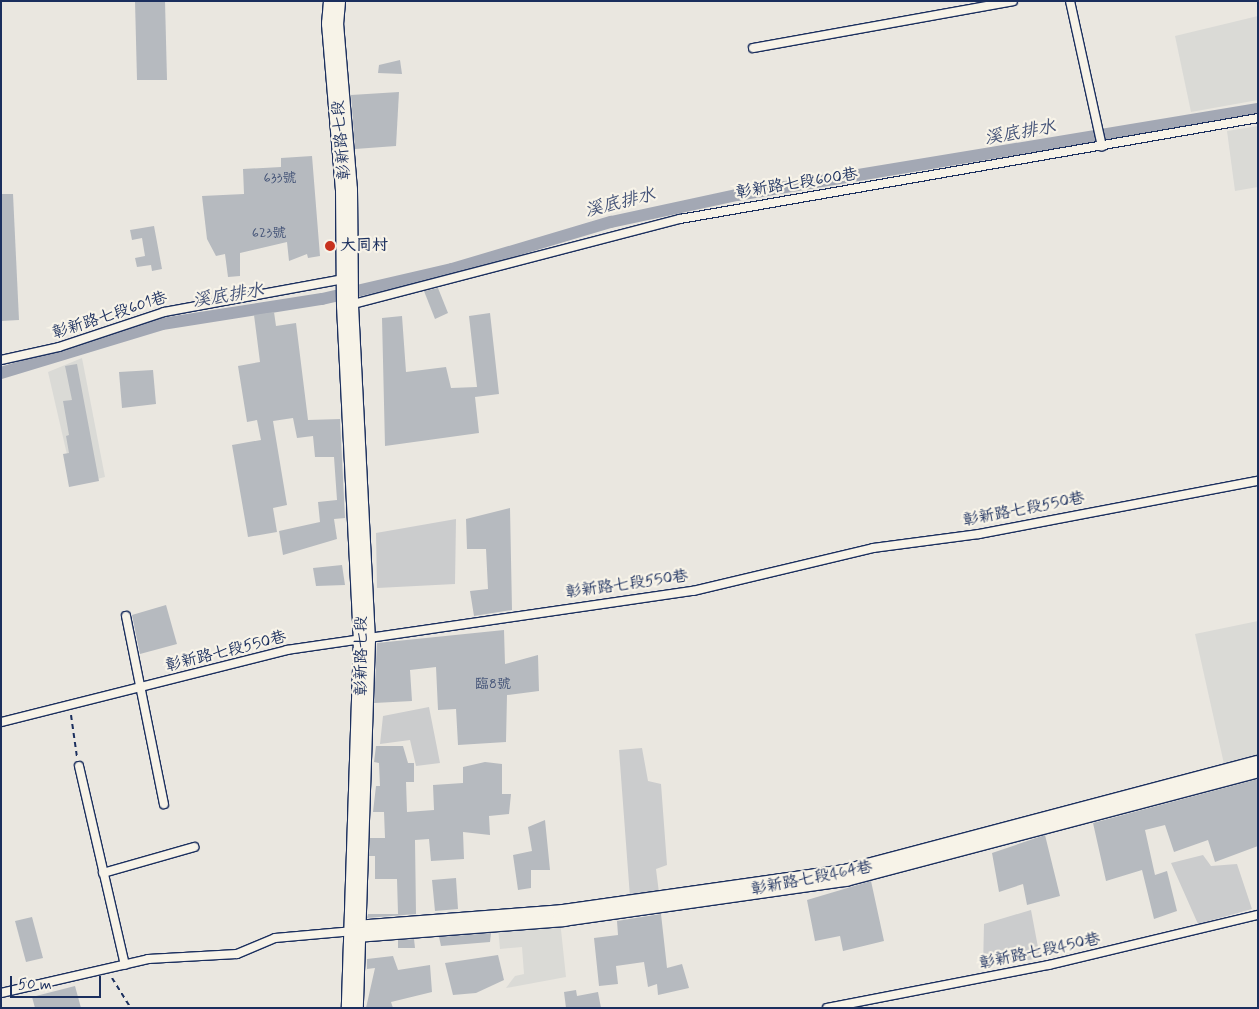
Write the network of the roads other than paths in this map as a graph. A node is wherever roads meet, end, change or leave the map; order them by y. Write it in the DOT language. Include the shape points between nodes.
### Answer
graph roads {
  1 [pos="334,1"];
  2 [pos="1013,1"];
  3 [pos="1070,1"];
  4 [pos="753,48"];
  5 [pos="1258,118"];
  6 [pos="1102,147"];
  7 [pos="346,279"];
  8 [pos="347,305"];
  9 [pos="1,360"];
  10 [pos="1258,481"];
  11 [pos="126,616"];
  12 [pos="364,639"];
  13 [pos="139,687"];
  14 [pos="1,722"];
  15 [pos="78,766"];
  16 [pos="1258,766"];
  17 [pos="164,804"];
  18 [pos="194,847"];
  19 [pos="103,873"];
  20 [pos="1258,915"];
  21 [pos="356,931"];
  22 [pos="125,965"];
  23 [pos="1,993"];
  24 [pos="352,1008"];
  25 [pos="827,1008"];
  1 -- 7 [label="street, 彰新路七段" via="332,23 346,189"];
  2 -- 4 [label="lane"];
  3 -- 6 [label="lane"];
  5 -- 6 [label="lane, 彰新路七段600巷"];
  6 -- 8 [label="lane, 彰新路七段600巷" via="680,219"];
  7 -- 8 [label="street, 彰新路七段"];
  7 -- 9 [label="lane, 彰新路七段601巷" via="164,312 59,347"];
  8 -- 12 [label="street, 彰新路七段"];
  10 -- 12 [label="lane, 彰新路七段550巷" via="979,534 873,548 693,591"];
  11 -- 13 [label="lane"];
  12 -- 13 [label="lane, 彰新路七段550巷" via="287,650"];
  12 -- 21 [label="street, 彰新路七段"];
  13 -- 14 [label="lane, 彰新路七段550巷" via="69,702"];
  13 -- 17 [label="lane"];
  15 -- 19 [label="lane"];
  16 -- 21 [label="street, 彰新路七段464巷" via="845,876 563,916"];
  18 -- 19 [label="lane"];
  19 -- 22 [label="lane"];
  20 -- 25 [label="lane, 彰新路七段450巷" via="1049,965"];
  21 -- 22 [label="lane" via="275,938 237,954 148,959"];
  21 -- 24 [label="street, 彰新路七段"];
  22 -- 23 [label="lane"];
}
